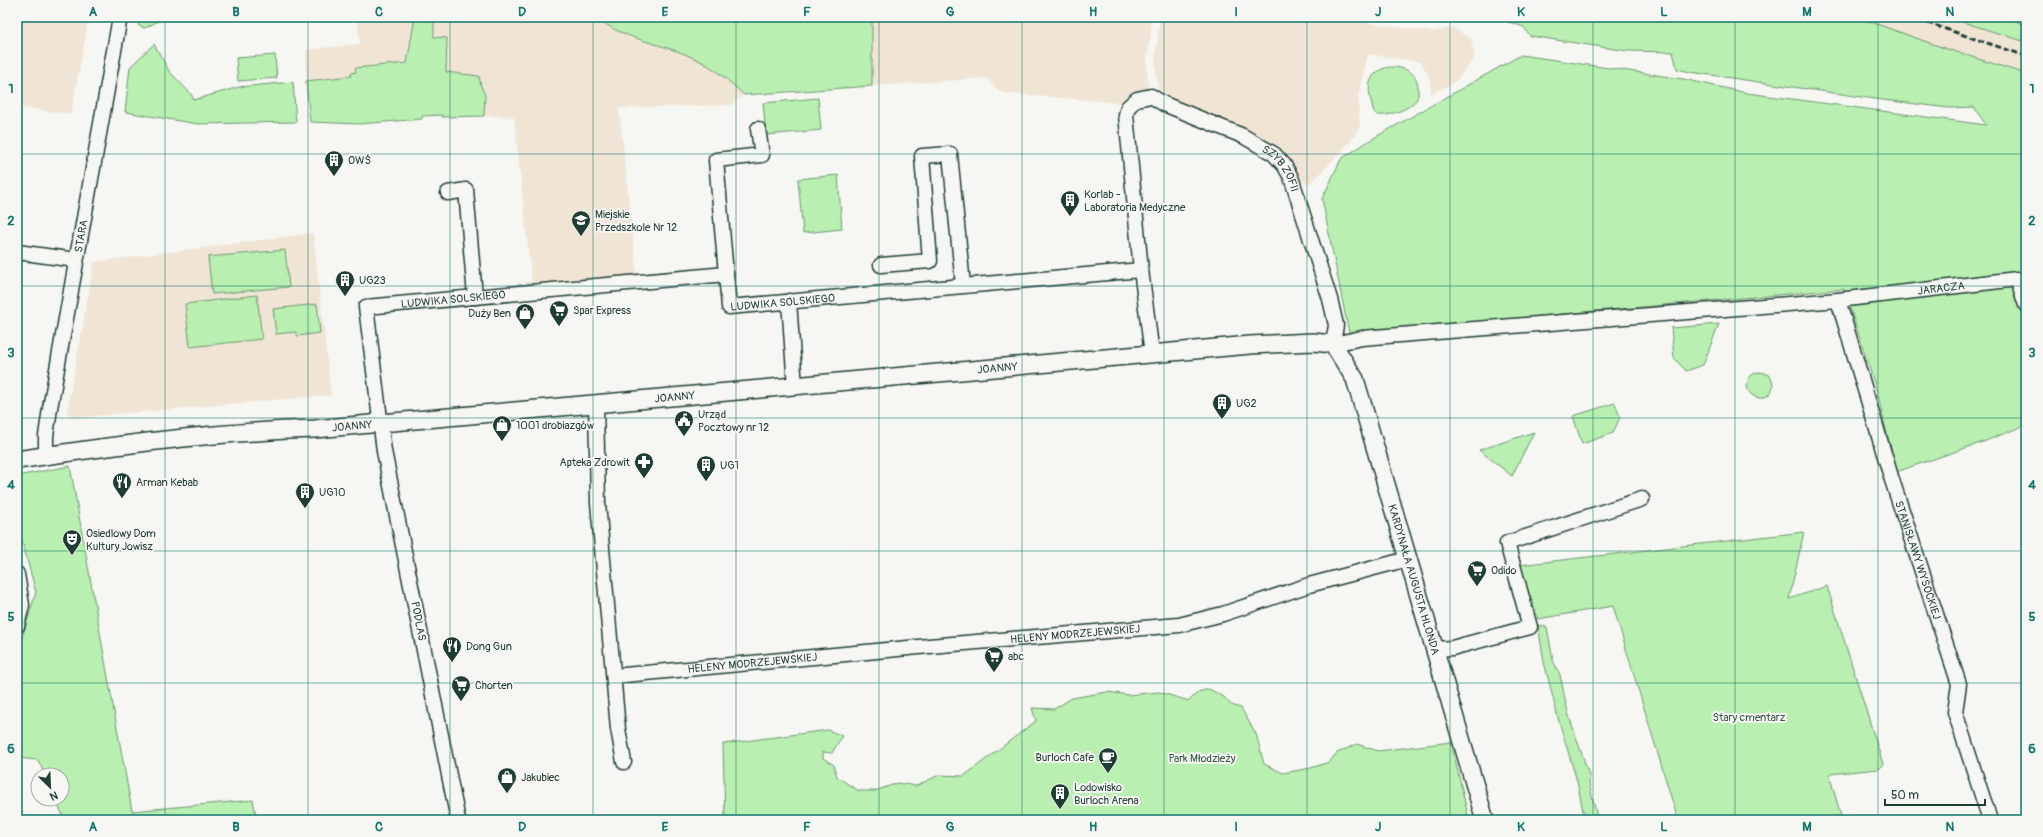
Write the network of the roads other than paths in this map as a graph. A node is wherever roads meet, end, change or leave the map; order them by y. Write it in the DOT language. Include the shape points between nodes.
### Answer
graph roads {
  1 [pos="120,17"];
  2 [pos="758,129"];
  3 [pos="448,193"];
  4 [pos="17,252"];
  5 [pos="76,260"];
  6 [pos="880,265"];
  7 [pos="1141,270"];
  8 [pos="726,274"];
  9 [pos="963,285"];
  10 [pos="475,297"];
  11 [pos="1838,300"];
  12 [pos="788,301"];
  13 [pos="2026,305"];
  14 [pos="1333,344"];
  15 [pos="1152,354"];
  16 [pos="795,387"];
  17 [pos="596,403"];
  18 [pos="381,422"];
  19 [pos="46,455"];
  20 [pos="17,460"];
  21 [pos="1642,499"];
  22 [pos="1408,559"];
  23 [pos="17,574"];
  24 [pos="17,626"];
  25 [pos="1436,650"];
  26 [pos="614,676"];
  27 [pos="624,762"];
  28 [pos="458,820"];
  29 [pos="1485,820"];
  30 [pos="1990,820"];
  1 -- 5 [label="street, STARA"];
  2 -- 8 [label="street" via="762,156 716,160"];
  3 -- 10 [label="street" via="466,190"];
  4 -- 5 [label="street"];
  5 -- 19 [label="street, STARA" via="49,415"];
  6 -- 9 [label="street" via="930,261 922,156 950,154"];
  7 -- 9 [label="street, LUDWIKA SOLSKIEGO"];
  7 -- 14 [label="street, SZYB ZOFII" via="1126,115 1128,107 1137,99 1151,96 1164,104 1243,136 1274,154 1284,165 1293,183 1330,299 1336,325"];
  7 -- 15 [label="street"];
  8 -- 10 [label="street, LUDWIKA SOLSKIEGO"];
  8 -- 12 [label="street, LUDWIKA SOLSKIEGO" via="729,307"];
  9 -- 12 [label="street, LUDWIKA SOLSKIEGO"];
  10 -- 18 [label="street, LUDWIKA SOLSKIEGO" via="366,307"];
  11 -- 13 [label="street, JARACZA" via="2017,279"];
  11 -- 14 [label="street" via="1370,337"];
  11 -- 30 [label="street, STANISŁAWY WYSOCKIEJ" via="1892,480 1959,684 1955,712"];
  12 -- 16 [label="street"];
  14 -- 15 [label="street, JOANNY" via="1286,342"];
  14 -- 22 [label="street, KARDYNAŁA AUGUSTA HLONDA" via="1355,379"];
  15 -- 16 [label="street, JOANNY"];
  16 -- 17 [label="street, JOANNY"];
  17 -- 18 [label="street, JOANNY"];
  17 -- 26 [label="street" via="598,504"];
  18 -- 19 [label="street, JOANNY" via="121,444"];
  18 -- 28 [label="street, PODLAS" via="384,451"];
  19 -- 20 [label="street, JOANNY"];
  21 -- 25 [label="street" via="1507,543 1530,627"];
  22 -- 25 [label="street, KARDYNAŁA AUGUSTA HLONDA"];
  22 -- 26 [label="street, HELENY MODRZEJEWSKIEJ" via="1309,585 1223,614 1179,625"];
  23 -- 24 [label="street" via="22,605"];
  25 -- 29 [label="street, KARDYNAŁA AUGUSTA HLONDA"];
  26 -- 27 [label="street" via="618,729"];
}
